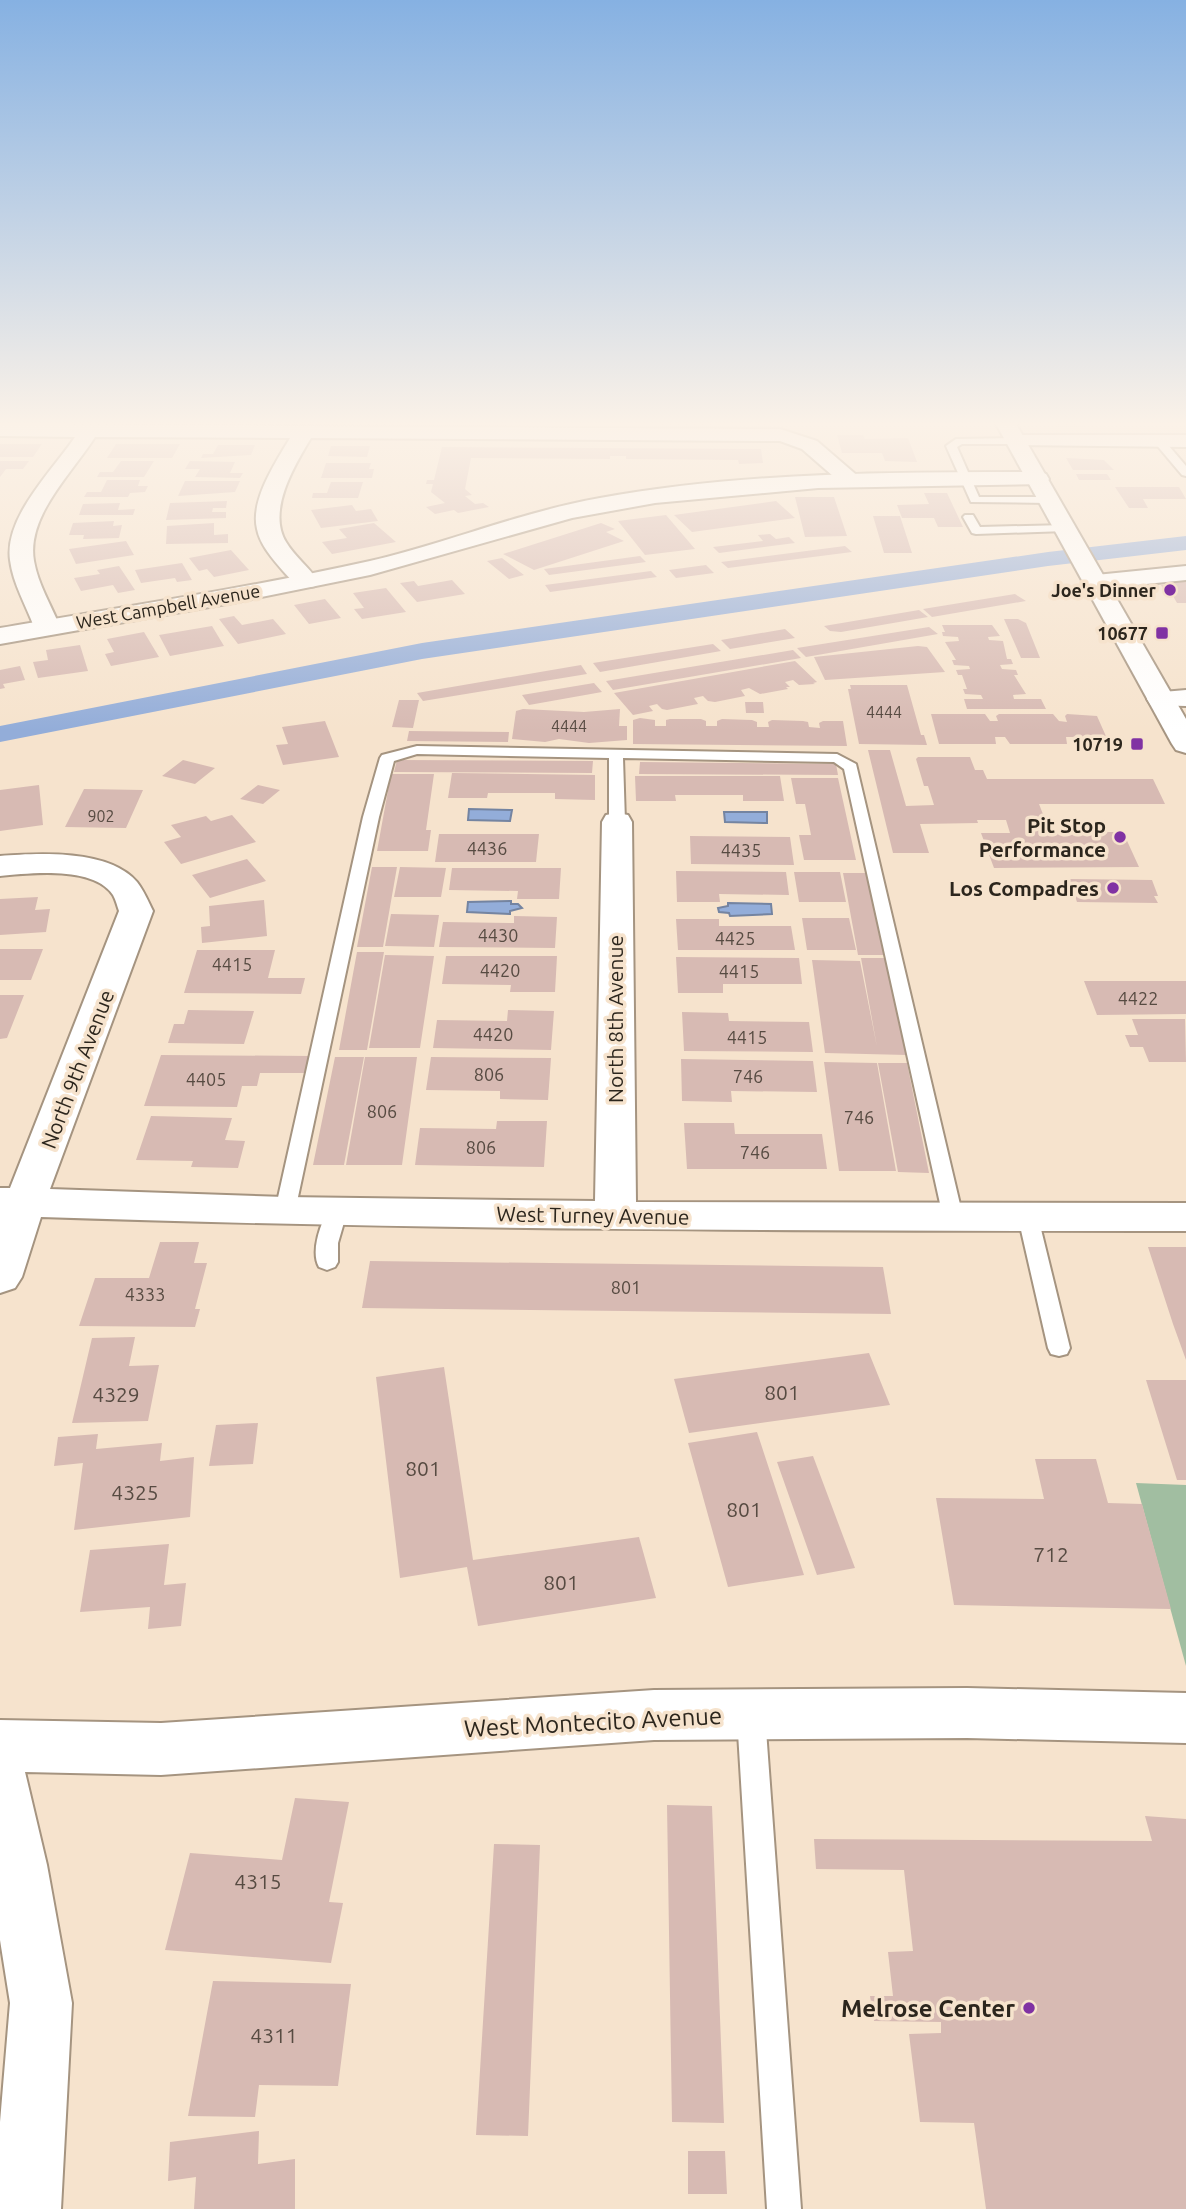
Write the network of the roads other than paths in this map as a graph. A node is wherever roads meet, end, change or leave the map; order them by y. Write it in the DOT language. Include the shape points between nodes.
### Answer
graph roads {
  1 [pos="30,525"];
  2 [pos="268,525"];
  3 [pos="510,525"];
  4 [pos="973,525"];
  5 [pos="990,525"];
  6 [pos="1002,525"];
  7 [pos="1064,525"];
  8 [pos="991,530"];
  9 [pos="1007,530"];
  10 [pos="1070,537"];
  11 [pos="1186,573"];
  12 [pos="1092,575"];
  13 [pos="306,581"];
  14 [pos="47,627"];
  15 [pos="0,636"];
  16 [pos="1173,699"];
  17 [pos="1186,744"];
  18 [pos="616,755"];
  19 [pos="617,822"];
  20 [pos="0,866"];
  21 [pos="13,1202"];
  22 [pos="285,1211"];
  23 [pos="337,1212"];
  24 [pos="615,1216"];
  25 [pos="953,1217"];
  26 [pos="1028,1217"];
  27 [pos="1186,1217"];
  28 [pos="327,1262"];
  29 [pos="0,1278"];
  30 [pos="1059,1348"];
  31 [pos="751,1716"];
  32 [pos="1186,1718"];
  33 [pos="0,1746"];
  34 [pos="0,1779"];
  35 [pos="27,2209"];
  36 [pos="784,2209"];
  1 -- 14 [label="street" via="21,550 25,573"];
  2 -- 13 [label="street" via="279,548"];
  3 -- 13 [label="street, West Campbell Avenue" via="373,568"];
  4 -- 8 [label="lane" via="975,530"];
  5 -- 8 [label="lane"];
  6 -- 9 [label="lane"];
  7 -- 10 [label="street"];
  8 -- 9 [label="lane"];
  9 -- 10 [label="lane"];
  10 -- 12 [label="street"];
  11 -- 12 [label="street"];
  12 -- 16 [label="street"];
  13 -- 14 [label="street, West Campbell Avenue"];
  14 -- 15 [label="street, West Campbell Avenue"];
  16 -- 17 [label="street"];
  18 -- 19 [label="lane"];
  18 -- 22 [label="lane" via="417,750 387,758"];
  18 -- 25 [label="lane" via="837,758 851,767"];
  19 -- 24 [label="street, North 8th Avenue"];
  20 -- 21 [label="street, North 9th Avenue" via="46,862 102,872 126,888 136,911"];
  21 -- 22 [label="street, West Turney Avenue"];
  21 -- 29 [label="street, North 9th Avenue"];
  22 -- 23 [label="street, West Turney Avenue"];
  23 -- 24 [label="street, West Turney Avenue"];
  23 -- 28 [label="lane" via="327,1243"];
  24 -- 25 [label="street, West Turney Avenue"];
  25 -- 26 [label="street, West Turney Avenue"];
  26 -- 27 [label="street, West Turney Avenue"];
  26 -- 30 [label="lane"];
  31 -- 32 [label="street, West Montecito Avenue" via="967,1713"];
  31 -- 33 [label="street, West Montecito Avenue" via="640,1716 161,1749"];
  31 -- 36 [label="lane"];
  34 -- 35 [label="street" via="41,2003"];
}
